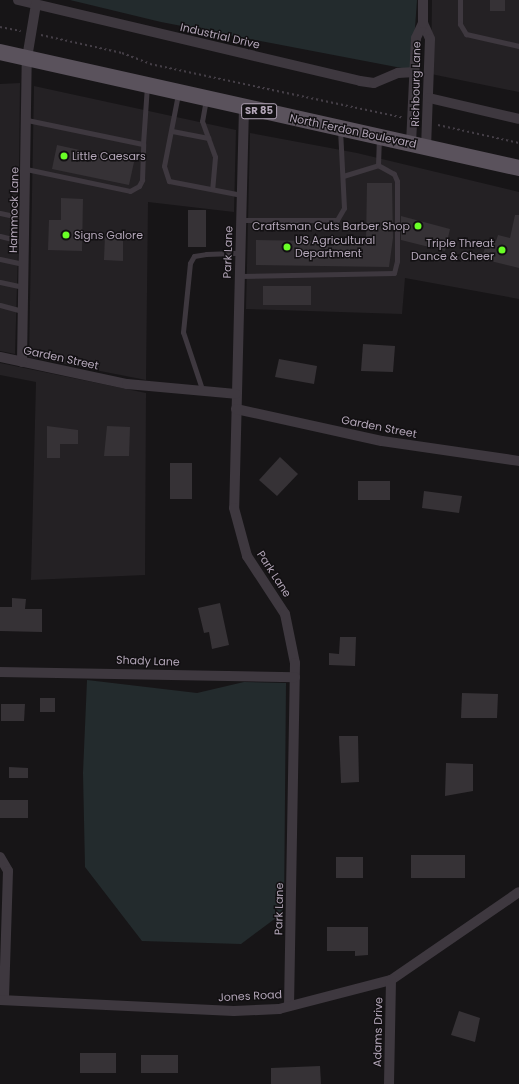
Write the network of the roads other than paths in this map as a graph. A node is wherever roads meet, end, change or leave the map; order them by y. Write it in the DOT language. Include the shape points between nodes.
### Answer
graph roads {
  1 [pos="18,0"];
  2 [pos="423,0"];
  3 [pos="460,0"];
  4 [pos="36,4"];
  5 [pos="423,23"];
  6 [pos="519,46"];
  7 [pos="0,52"];
  8 [pos="27,58"];
  9 [pos="415,72"];
  10 [pos="147,86"];
  11 [pos="178,93"];
  12 [pos="429,98"];
  13 [pos="206,99"];
  14 [pos="244,107"];
  15 [pos="519,119"];
  16 [pos="27,120"];
  17 [pos="340,129"];
  18 [pos="172,130"];
  19 [pos="380,137"];
  20 [pos="208,138"];
  21 [pos="143,144"];
  22 [pos="418,146"];
  23 [pos="378,165"];
  24 [pos="519,168"];
  25 [pos="26,169"];
  26 [pos="343,176"];
  27 [pos="212,190"];
  28 [pos="242,194"];
  29 [pos="0,213"];
  30 [pos="26,218"];
  31 [pos="241,220"];
  32 [pos="0,236"];
  33 [pos="26,242"];
  34 [pos="240,254"];
  35 [pos="0,259"];
  36 [pos="25,264"];
  37 [pos="239,276"];
  38 [pos="0,282"];
  39 [pos="24,287"];
  40 [pos="0,306"];
  41 [pos="23,311"];
  42 [pos="0,357"];
  43 [pos="22,362"];
  44 [pos="203,392"];
  45 [pos="236,394"];
  46 [pos="236,409"];
  47 [pos="519,461"];
  48 [pos="0,672"];
  49 [pos="295,677"];
  50 [pos="2,858"];
  51 [pos="519,892"];
  52 [pos="391,980"];
  53 [pos="2,1000"];
  54 [pos="290,1006"];
  55 [pos="389,1084"];
  1 -- 4 [label="street, Industrial Drive"];
  2 -- 5 [label="street, Richbourg Lane"];
  3 -- 6 [label="lane" via="460,24 466,34"];
  4 -- 8 [label="street, Hammock Lane"];
  4 -- 9 [label="street, Industrial Drive" via="360,81 374,83 398,73"];
  5 -- 9 [label="street, Richbourg Lane" via="416,38"];
  5 -- 12 [label="street, Richbourg Lane" via="430,39"];
  7 -- 8 [label="main road, North Ferdon Boulevard / SR 85"];
  8 -- 10 [label="main road, North Ferdon Boulevard / SR 85"];
  8 -- 16 [label="street, Hammock Lane"];
  9 -- 22 [label="street, Richbourg Lane" via="413,120"];
  10 -- 11 [label="main road, North Ferdon Boulevard / SR 85"];
  10 -- 21 [label="lane"];
  11 -- 13 [label="main road, North Ferdon Boulevard / SR 85"];
  11 -- 18 [label="lane"];
  12 -- 15 [label="street"];
  12 -- 22 [label="street, Richbourg Lane" via="427,123"];
  13 -- 14 [label="main road, North Ferdon Boulevard / SR 85"];
  13 -- 20 [label="lane" via="202,121"];
  14 -- 17 [label="main road, North Ferdon Boulevard / SR 85"];
  14 -- 28 [label="street, Park Lane"];
  16 -- 21 [label="lane"];
  16 -- 25 [label="street, Hammock Lane"];
  17 -- 19 [label="main road, North Ferdon Boulevard / SR 85"];
  17 -- 26 [label="lane"];
  18 -- 20 [label="lane"];
  18 -- 27 [label="lane" via="164,166 169,181"];
  19 -- 22 [label="main road, North Ferdon Boulevard / SR 85"];
  19 -- 23 [label="lane"];
  20 -- 27 [label="lane" via="214,157"];
  21 -- 25 [label="lane" via="142,180 139,186 130,191"];
  22 -- 24 [label="main road, North Ferdon Boulevard / SR 85"];
  23 -- 26 [label="lane"];
  23 -- 37 [label="lane" via="394,174 397,181 397,261 394,273"];
  25 -- 30 [label="street, Hammock Lane"];
  26 -- 31 [label="lane" via="344,208 337,220"];
  27 -- 28 [label="lane"];
  28 -- 31 [label="street, Park Lane"];
  29 -- 30 [label="lane"];
  30 -- 33 [label="street, Hammock Lane"];
  31 -- 34 [label="street, Park Lane"];
  32 -- 33 [label="lane"];
  33 -- 36 [label="street, Hammock Lane"];
  34 -- 37 [label="street, Park Lane"];
  34 -- 44 [label="lane" via="194,256 190,263 182,332"];
  35 -- 36 [label="lane"];
  36 -- 39 [label="street, Hammock Lane"];
  37 -- 45 [label="street, Park Lane"];
  38 -- 39 [label="lane"];
  39 -- 41 [label="street, Hammock Lane"];
  40 -- 41 [label="lane"];
  41 -- 43 [label="street, Hammock Lane"];
  42 -- 43 [label="street, Garden Street"];
  43 -- 44 [label="street, Garden Street" via="127,384"];
  44 -- 45 [label="street, Garden Street"];
  45 -- 46 [label="street, Park Lane"];
  46 -- 47 [label="street, Garden Street" via="382,441"];
  46 -- 49 [label="street, Park Lane" via="237,528 247,556 285,614"];
  48 -- 49 [label="street, Shady Lane"];
  49 -- 54 [label="street, Park Lane"];
  50 -- 53 [label="street" via="8,871"];
  51 -- 52 [label="street, Jones Road"];
  52 -- 54 [label="street, Jones Road"];
  52 -- 55 [label="street, Adams Drive"];
  53 -- 54 [label="street, Jones Road" via="234,1011"];
}
